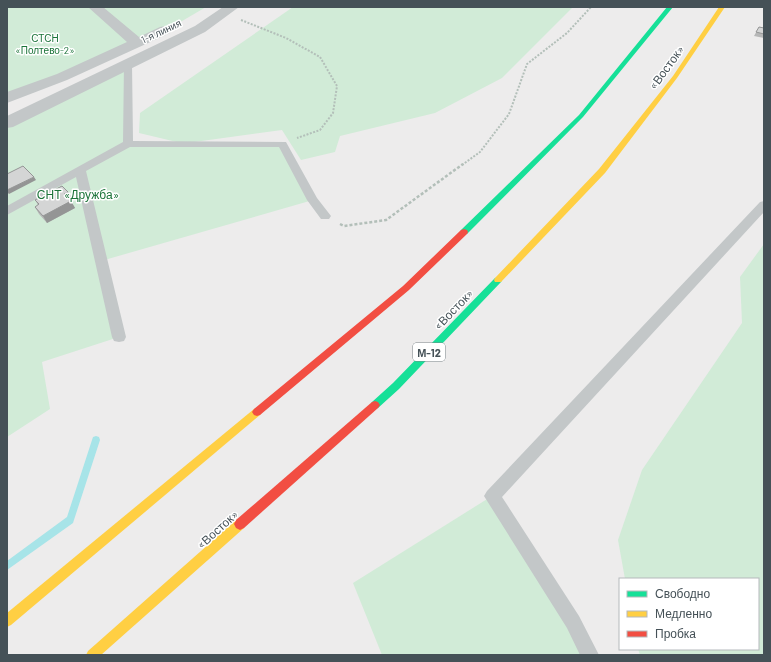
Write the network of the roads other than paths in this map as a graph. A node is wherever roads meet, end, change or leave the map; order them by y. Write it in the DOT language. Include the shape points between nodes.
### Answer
graph roads {
  1 [pos="95,7"];
  2 [pos="670,7"];
  3 [pos="722,7"];
  4 [pos="228,10"];
  5 [pos="177,24"];
  6 [pos="136,42"];
  7 [pos="128,64"];
  8 [pos="7,98"];
  9 [pos="7,123"];
  10 [pos="128,144"];
  11 [pos="80,170"];
  12 [pos="764,205"];
  13 [pos="7,211"];
  14 [pos="326,216"];
  15 [pos="119,337"];
  16 [pos="7,621"];
  17 [pos="92,655"];
  18 [pos="590,655"];
  1 -- 6 [label="street"];
  2 -- 16 [label="highway" via="581,116 406,288"];
  3 -- 17 [label="highway, «Восток» / М-12" via="675,76 602,171 396,386"];
  4 -- 7 [label="street" via="200,29"];
  5 -- 6 [label="street, 1-я линия"];
  6 -- 8 [label="street, 1-я линия" via="62,77"];
  7 -- 9 [label="street"];
  7 -- 10 [label="lane"];
  10 -- 11 [label="lane"];
  10 -- 14 [label="lane" via="282,144 313,200"];
  11 -- 13 [label="lane"];
  11 -- 15 [label="lane"];
  12 -- 18 [label="lane" via="492,496 573,622"];
}
